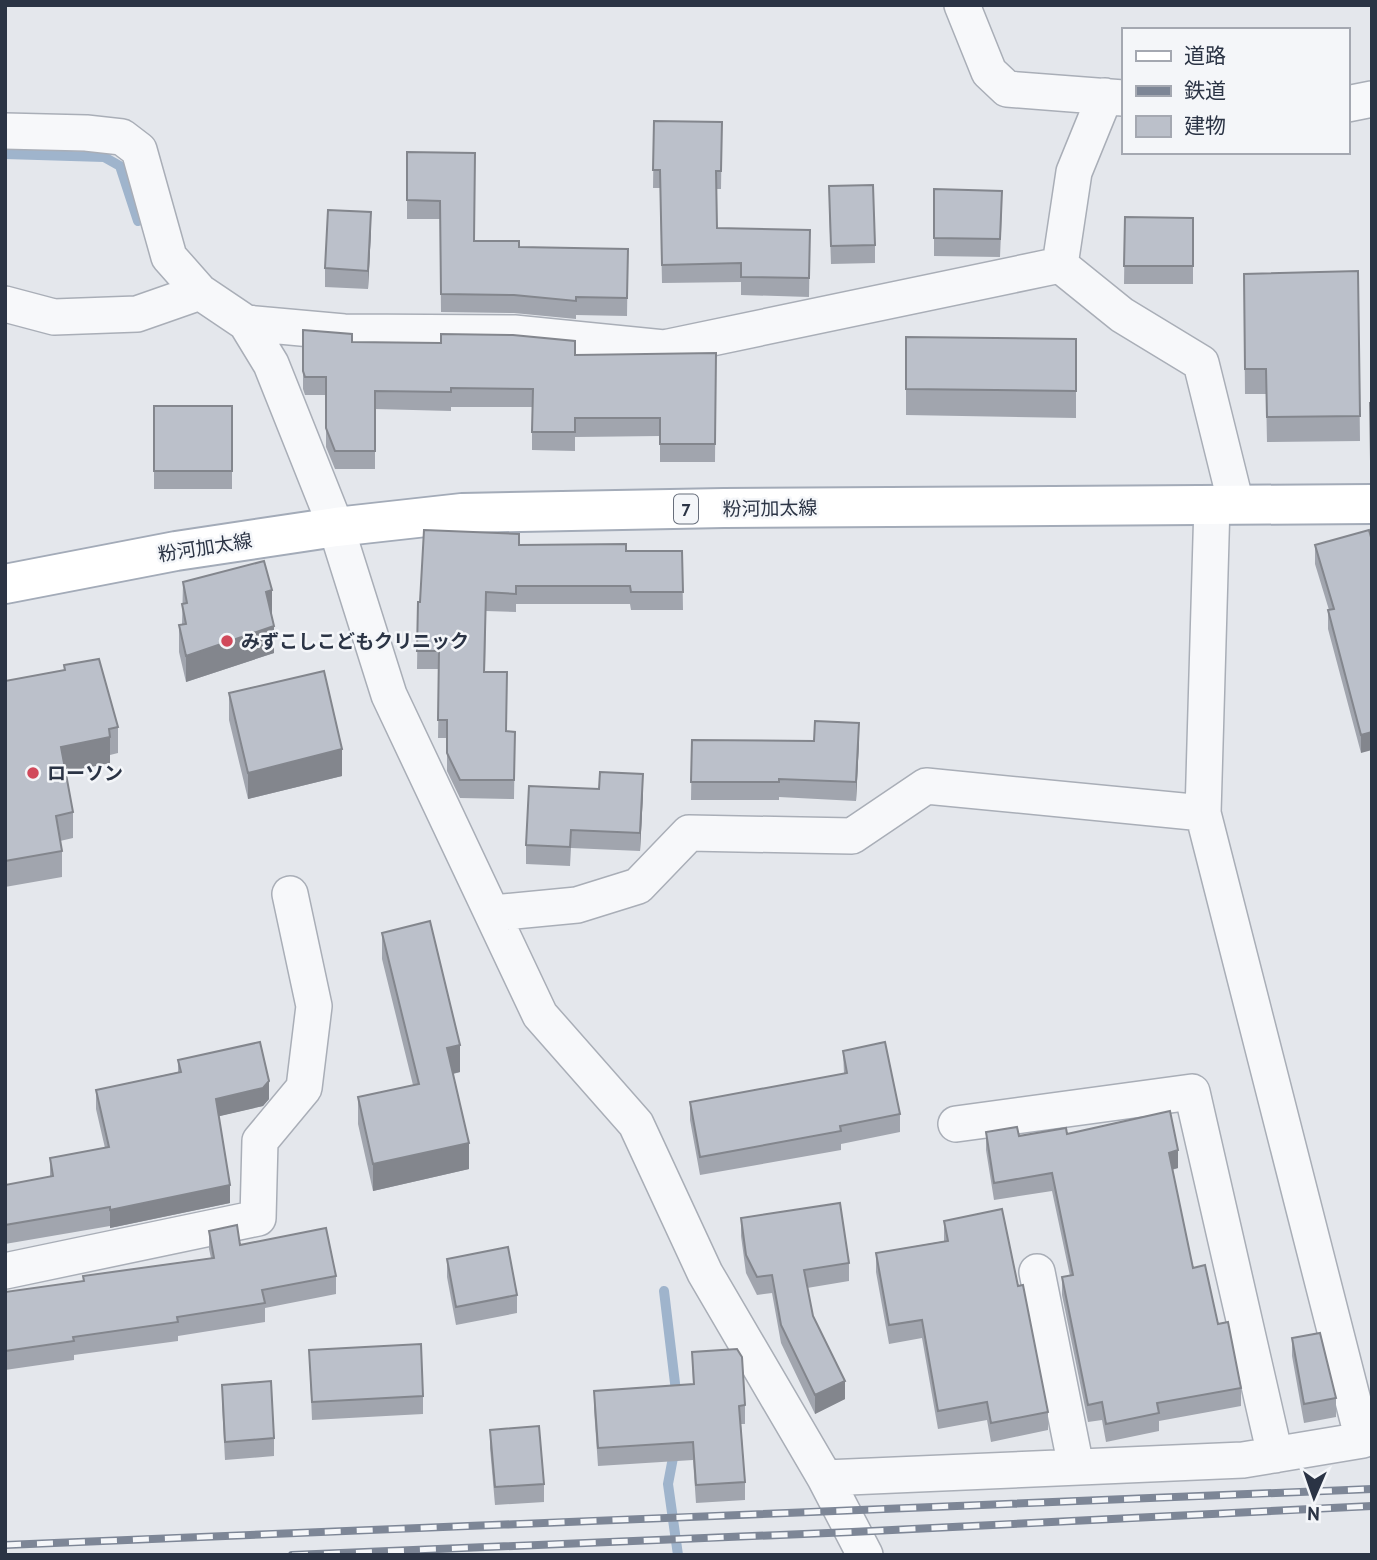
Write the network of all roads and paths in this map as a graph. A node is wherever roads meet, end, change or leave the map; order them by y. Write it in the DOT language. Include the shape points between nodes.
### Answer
graph roads {
  1 [pos="962,5"];
  2 [pos="1114,97"];
  3 [pos="1372,99"];
  4 [pos="1349,104"];
  5 [pos="5,131"];
  6 [pos="1060,265"];
  7 [pos="200,292"];
  8 [pos="5,304"];
  9 [pos="246,323"];
  10 [pos="1224,504"];
  11 [pos="1372,504"];
  12 [pos="337,527"];
  13 [pos="5,584"];
  14 [pos="1203,813"];
  15 [pos="290,894"];
  16 [pos="493,913"];
  17 [pos="956,1124"];
  18 [pos="5,1271"];
  19 [pos="1037,1272"];
  20 [pos="1275,1455"];
  21 [pos="1076,1467"];
  22 [pos="825,1478"];
  23 [pos="865,1555"];
  1 -- 2 [label="street" via="989,72 1007,89"];
  2 -- 6 [label="street" via="1074,172"];
  3 -- 4 [label="street"];
  5 -- 7 [label="street" via="122,137 139,150 169,257"];
  6 -- 9 [label="street" via="664,348 514,333 344,332"];
  6 -- 10 [label="street" via="1122,315 1201,363"];
  7 -- 8 [label="street" via="137,314 54,317"];
  7 -- 9 [label="street"];
  9 -- 12 [label="street" via="271,364"];
  10 -- 11 [label="main road, 粉河加太線 / 7"];
  10 -- 12 [label="main road, 粉河加太線 / 7" via="462,513"];
  10 -- 14 [label="street"];
  12 -- 13 [label="main road, 粉河加太線 / 7" via="176,551"];
  12 -- 16 [label="street" via="389,695"];
  14 -- 16 [label="street" via="926,786 852,835 689,833 638,886 576,905"];
  14 -- 20 [label="street" via="1363,1440"];
  15 -- 18 [label="street" via="314,1006 304,1088 260,1141 258,1218"];
  16 -- 22 [label="street" via="540,1015 636,1124 705,1273"];
  17 -- 20 [label="street" via="1192,1092"];
  19 -- 21 [label="street"];
  20 -- 21 [label="street"];
  21 -- 22 [label="street"];
  22 -- 23 [label="street"];
}
